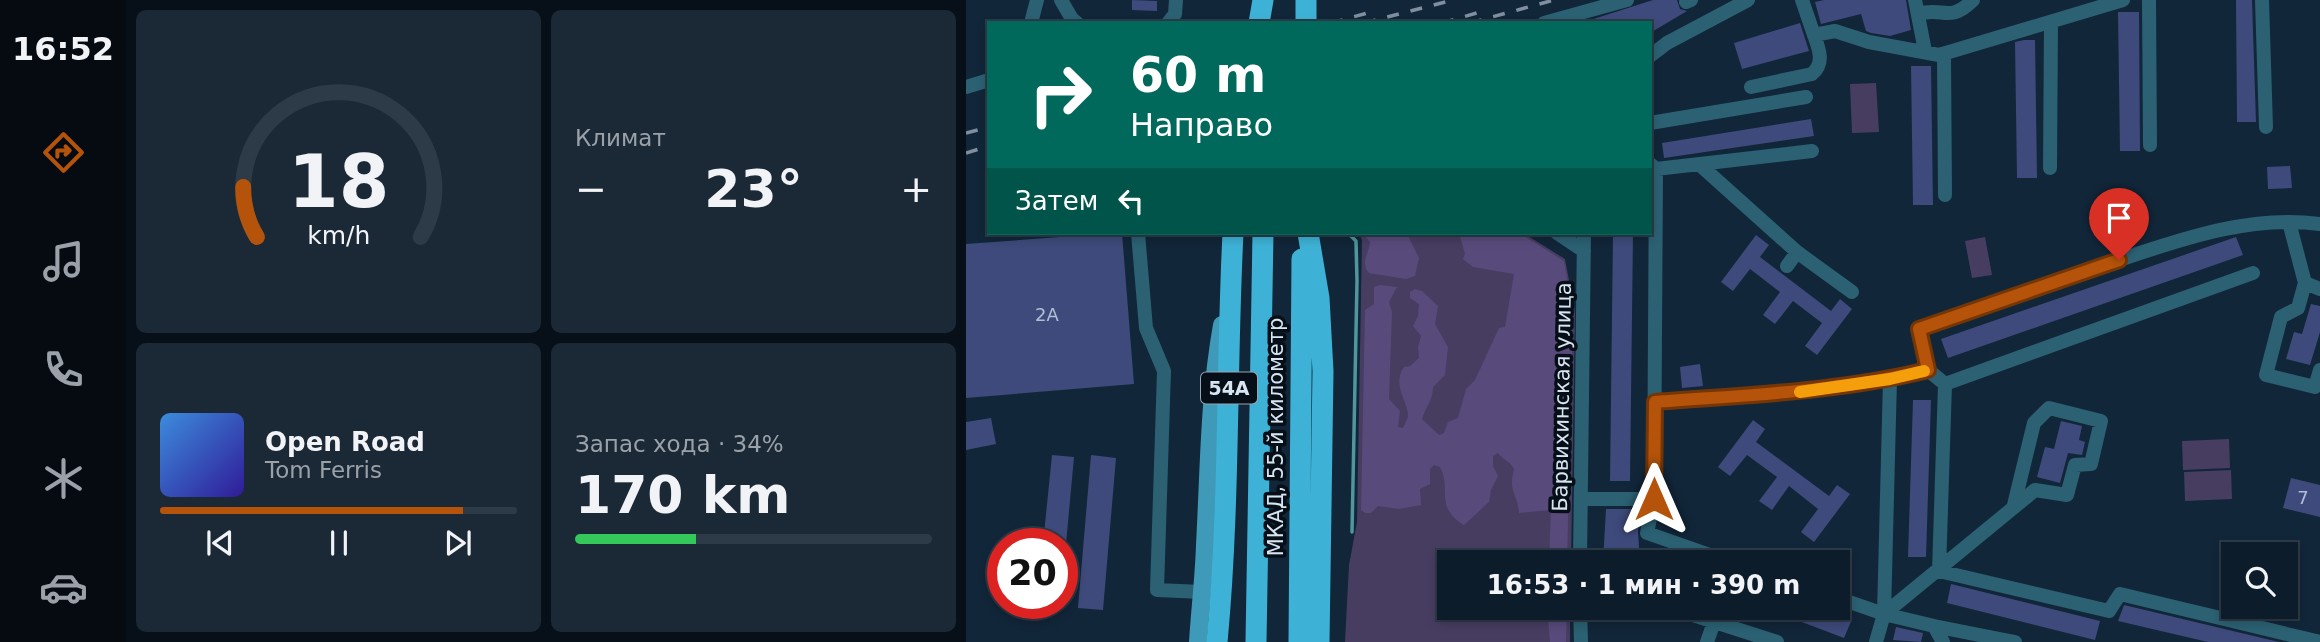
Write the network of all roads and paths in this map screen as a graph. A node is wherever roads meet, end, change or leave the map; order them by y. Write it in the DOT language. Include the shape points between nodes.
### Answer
graph roads {
  1 [pos="1038,0"];
  2 [pos="1061,0"];
  3 [pos="1176,0"];
  4 [pos="1264,0"];
  5 [pos="1306,0"];
  6 [pos="1628,0"];
  7 [pos="1747,0"];
  8 [pos="1802,0"];
  9 [pos="1973,0"];
  10 [pos="2123,0"];
  11 [pos="2149,0"];
  12 [pos="2262,0"];
  13 [pos="1917,7"];
  14 [pos="1032,21"];
  15 [pos="1074,21"];
  16 [pos="1170,21"];
  17 [pos="1259,21"];
  18 [pos="1266,21"];
  19 [pos="1306,21"];
  20 [pos="1551,21"];
  21 [pos="2050,22"];
  22 [pos="1814,35"];
  23 [pos="1924,51"];
  24 [pos="1652,54"];
  25 [pos="1944,54"];
  26 [pos="987,81"];
  27 [pos="966,87"];
  28 [pos="1751,87"];
  29 [pos="1806,97"];
  30 [pos="1652,123"];
  31 [pos="2266,127"];
  32 [pos="2150,145"];
  33 [pos="1812,151"];
  34 [pos="1700,165"];
  35 [pos="1653,167"];
  36 [pos="2050,168"];
  37 [pos="1945,195"];
  38 [pos="2289,222"];
  39 [pos="2320,224"];
  40 [pos="1138,235"];
  41 [pos="1233,235"];
  42 [pos="1263,235"];
  43 [pos="1302,235"];
  44 [pos="1308,235"];
  45 [pos="1560,235"];
  46 [pos="1584,235"];
  47 [pos="1584,251"];
  48 [pos="1797,252"];
  49 [pos="1787,266"];
  50 [pos="2253,273"];
  51 [pos="2305,283"];
  52 [pos="2320,289"];
  53 [pos="1852,292"];
  54 [pos="1928,370"];
  55 [pos="2320,370"];
  56 [pos="1890,379"];
  57 [pos="1945,384"];
  58 [pos="1655,402"];
  59 [pos="1583,499"];
  60 [pos="1654,499"];
  61 [pos="2014,505"];
  62 [pos="1581,550"];
  63 [pos="1696,550"];
  64 [pos="1939,571"];
  65 [pos="1212,594"];
  66 [pos="1850,602"];
  67 [pos="1884,614"];
  68 [pos="1580,620"];
  69 [pos="1708,620"];
  70 [pos="1714,622"];
  71 [pos="1934,626"];
  72 [pos="1198,642"];
  73 [pos="1220,642"];
  74 [pos="1256,642"];
  75 [pos="1299,642"];
  76 [pos="1321,642"];
  77 [pos="1581,642"];
  78 [pos="1707,642"];
  79 [pos="1777,642"];
  80 [pos="1875,642"];
  81 [pos="1943,642"];
  82 [pos="2015,642"];
  83 [pos="2320,642"];
  1 -- 2 [label="street"];
  1 -- 14 [label="street"];
  2 -- 15 [label="street"];
  3 -- 16 [label="street"];
  4 -- 17 [label="highway"];
  4 -- 18 [label="highway"];
  5 -- 19 [label="highway"];
  6 -- 20 [label="street"];
  7 -- 24 [label="street"];
  8 -- 22 [label="street"];
  9 -- 13 [label="street" via="1956,13"];
  10 -- 21 [label="street"];
  11 -- 32 [label="street"];
  12 -- 31 [label="street"];
  13 -- 23 [label="street"];
  21 -- 25 [label="street"];
  21 -- 36 [label="street"];
  22 -- 23 [label="street" via="1835,31 1869,43"];
  22 -- 28 [label="street" via="1821,55 1812,75"];
  23 -- 25 [label="street"];
  25 -- 37 [label="street"];
  26 -- 27 [label="street"];
  29 -- 30 [label="street"];
  33 -- 34 [label="street"];
  34 -- 35 [label="street"];
  34 -- 48 [label="street"];
  35 -- 58 [label="street"];
  38 -- 39 [label="street"];
  38 -- 51 [label="street"];
  38 -- 54 [label="street" via="2212,230 1919,329"];
  40 -- 65 [label="street" via="1146,328 1164,372 1157,590"];
  41 -- 65 [label="highway, 54А"];
  42 -- 74 [label="highway, МКАД, 55-й километр"];
  43 -- 75 [label="highway, МКАД, 55-й километр"];
  44 -- 76 [label="highway" via="1319,298 1323,371"];
  45 -- 47 [label="street"];
  46 -- 47 [label="street, Барвихинская улица"];
  47 -- 59 [label="street, Барвихинская улица"];
  48 -- 49 [label="street"];
  48 -- 53 [label="street"];
  50 -- 57 [label="street"];
  51 -- 52 [label="street"];
  51 -- 55 [label="street" via="2298,308 2281,317 2266,375 2315,387"];
  54 -- 56 [label="street"];
  54 -- 57 [label="street"];
  56 -- 58 [label="street" via="1804,391"];
  56 -- 67 [label="street"];
  57 -- 64 [label="street"];
  58 -- 60 [label="street"];
  59 -- 60 [label="street"];
  59 -- 62 [label="street, Барвихинская улица"];
  60 -- 63 [label="street" via="1647,533"];
  61 -- 61 [label="street" via="2035,490 2067,495 2075,465 2091,464 2101,421 2049,408 2034,423"];
  61 -- 64 [label="street"];
  64 -- 67 [label="street"];
  64 -- 83 [label="street" via="2109,611 2120,593"];
  65 -- 72 [label="main road"];
  65 -- 73 [label="highway"];
  66 -- 67 [label="street"];
  67 -- 71 [label="street"];
  67 -- 80 [label="street"];
  68 -- 77 [label="street"];
  69 -- 70 [label="street"];
  70 -- 78 [label="street"];
  70 -- 79 [label="street"];
  71 -- 81 [label="street"];
  71 -- 82 [label="street"];
}
